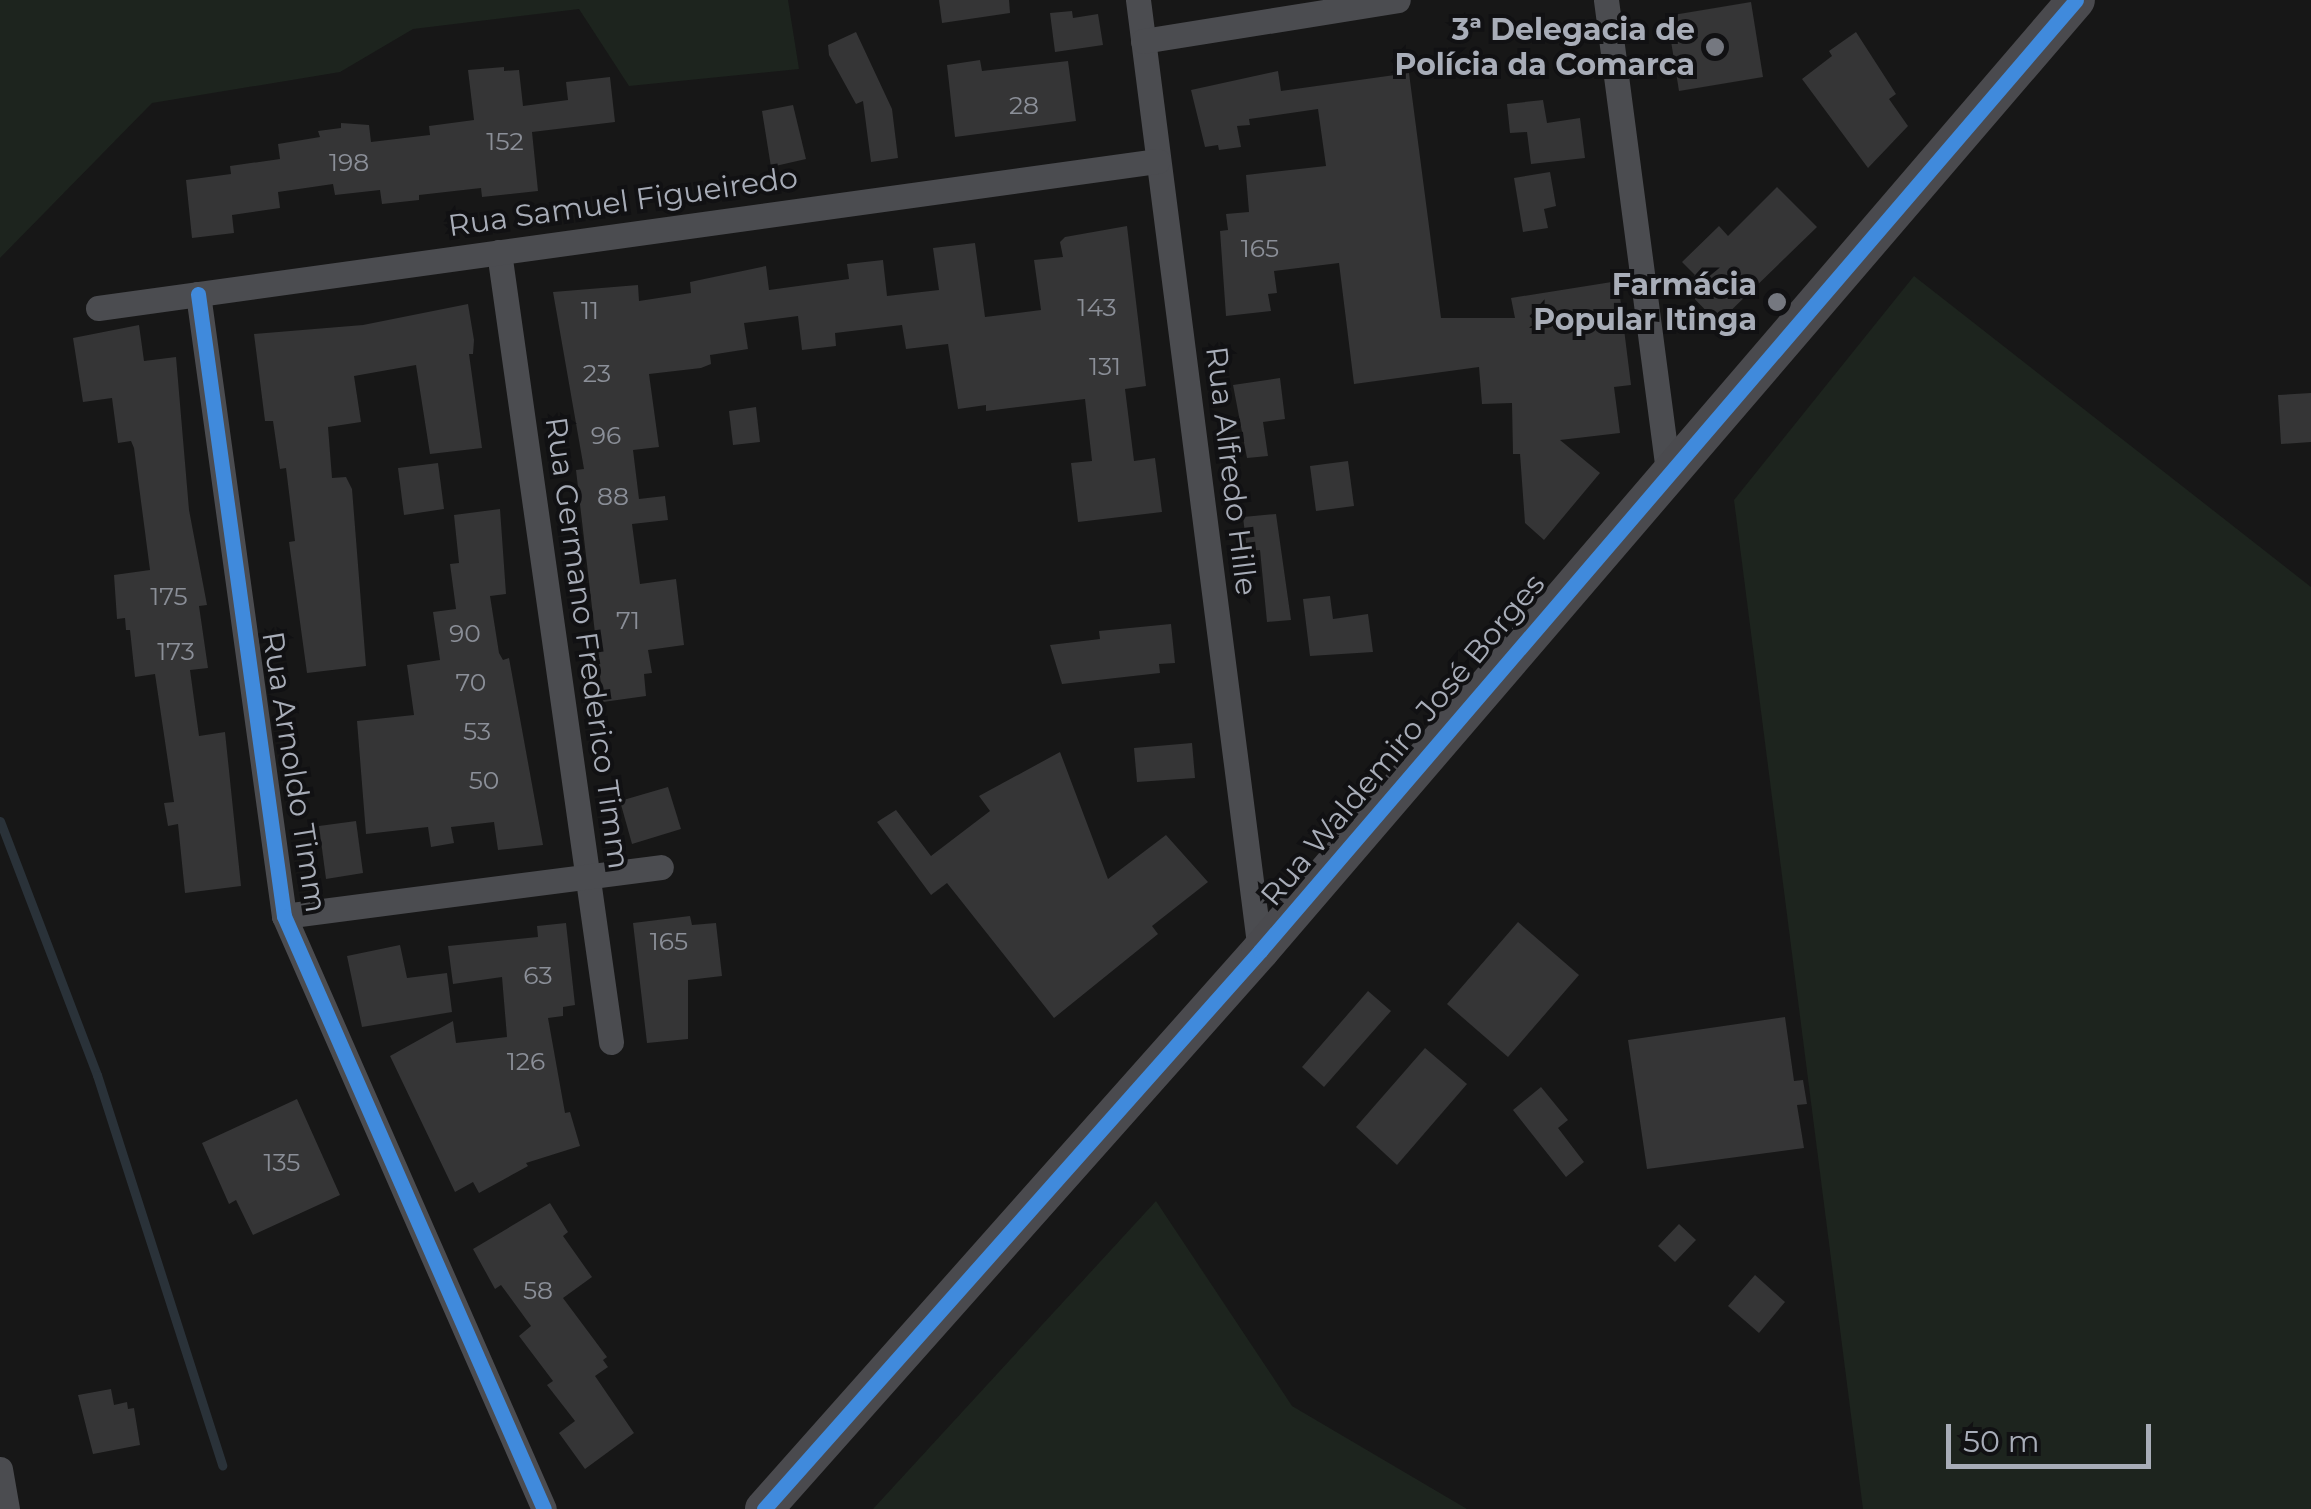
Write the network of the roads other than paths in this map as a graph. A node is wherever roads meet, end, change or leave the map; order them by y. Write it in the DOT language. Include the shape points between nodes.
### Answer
graph roads {
  1 [pos="1138,0"];
  2 [pos="1398,0"];
  3 [pos="1606,0"];
  4 [pos="2076,0"];
  5 [pos="1143,41"];
  6 [pos="1158,161"];
  7 [pos="499,252"];
  8 [pos="198,294"];
  9 [pos="98,308"];
  10 [pos="1668,470"];
  11 [pos="661,867"];
  12 [pos="588,876"];
  13 [pos="284,916"];
  14 [pos="1260,951"];
  15 [pos="611,1042"];
  16 [pos="0,1468"];
  17 [pos="7,1509"];
  18 [pos="544,1509"];
  19 [pos="764,1509"];
  1 -- 5 [label="street, Rua Alfredo Hille"];
  2 -- 5 [label="street"];
  3 -- 10 [label="street"];
  4 -- 10 [label="main road, Rua Waldemiro José Borges"];
  5 -- 6 [label="street, Rua Alfredo Hille"];
  6 -- 7 [label="street, Rua Samuel Figueiredo"];
  6 -- 14 [label="street, Rua Alfredo Hille"];
  7 -- 8 [label="street, Rua Samuel Figueiredo"];
  7 -- 12 [label="street, Rua Germano Frederico Timm"];
  8 -- 9 [label="street, Rua Samuel Figueiredo"];
  8 -- 13 [label="street, Rua Arnoldo Timm"];
  10 -- 14 [label="main road, Rua Waldemiro José Borges"];
  11 -- 12 [label="street"];
  12 -- 13 [label="street"];
  12 -- 15 [label="street, Rua Germano Frederico Timm"];
  13 -- 18 [label="street, Rua Arnoldo Timm"];
  14 -- 19 [label="main road, Rua Waldemiro José Borges"];
  16 -- 17 [label="street"];
}
